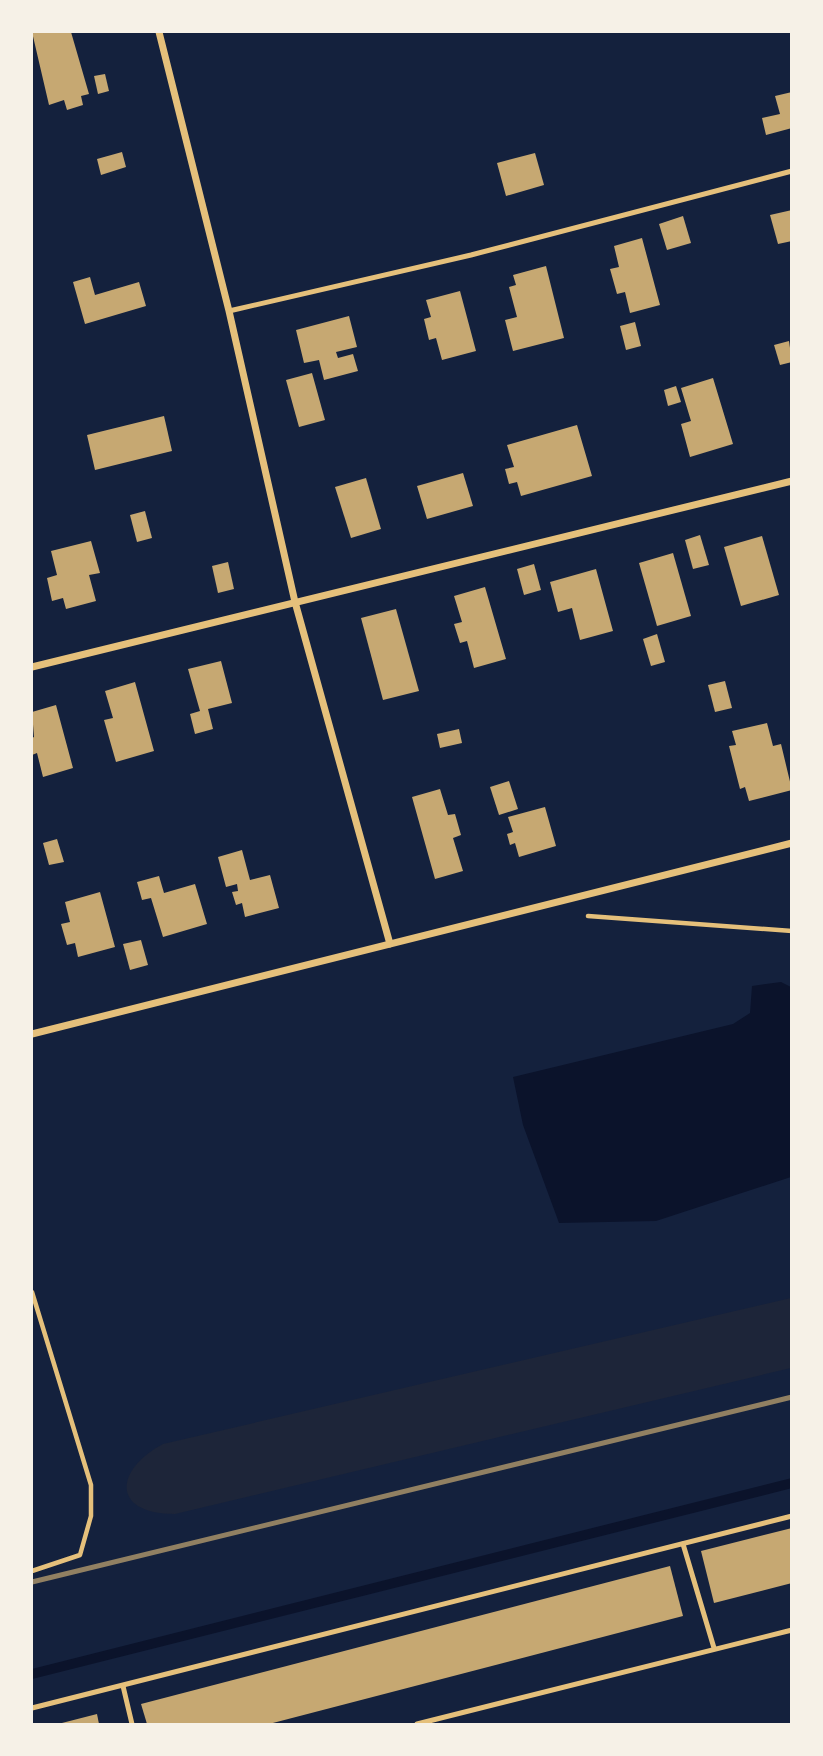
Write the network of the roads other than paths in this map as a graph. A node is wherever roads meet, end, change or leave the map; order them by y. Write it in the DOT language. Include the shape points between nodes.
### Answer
graph roads {
  1 [pos="159,32"];
  2 [pos="792,171"];
  3 [pos="229,311"];
  4 [pos="792,481"];
  5 [pos="295,603"];
  6 [pos="32,667"];
  7 [pos="792,843"];
  8 [pos="390,944"];
  9 [pos="32,1034"];
  10 [pos="792,1516"];
  11 [pos="682,1544"];
  12 [pos="792,1630"];
  13 [pos="714,1648"];
  14 [pos="123,1686"];
  15 [pos="32,1708"];
  16 [pos="132,1724"];
  17 [pos="417,1724"];
  1 -- 3 [label="street"];
  2 -- 3 [label="lane" via="471,255"];
  3 -- 5 [label="street"];
  4 -- 5 [label="street"];
  5 -- 6 [label="street"];
  5 -- 8 [label="street"];
  7 -- 8 [label="street"];
  8 -- 9 [label="street"];
  10 -- 11 [label="lane"];
  11 -- 13 [label="lane"];
  11 -- 14 [label="lane"];
  12 -- 13 [label="lane"];
  13 -- 17 [label="lane"];
  14 -- 15 [label="lane"];
  14 -- 16 [label="lane"];
}
